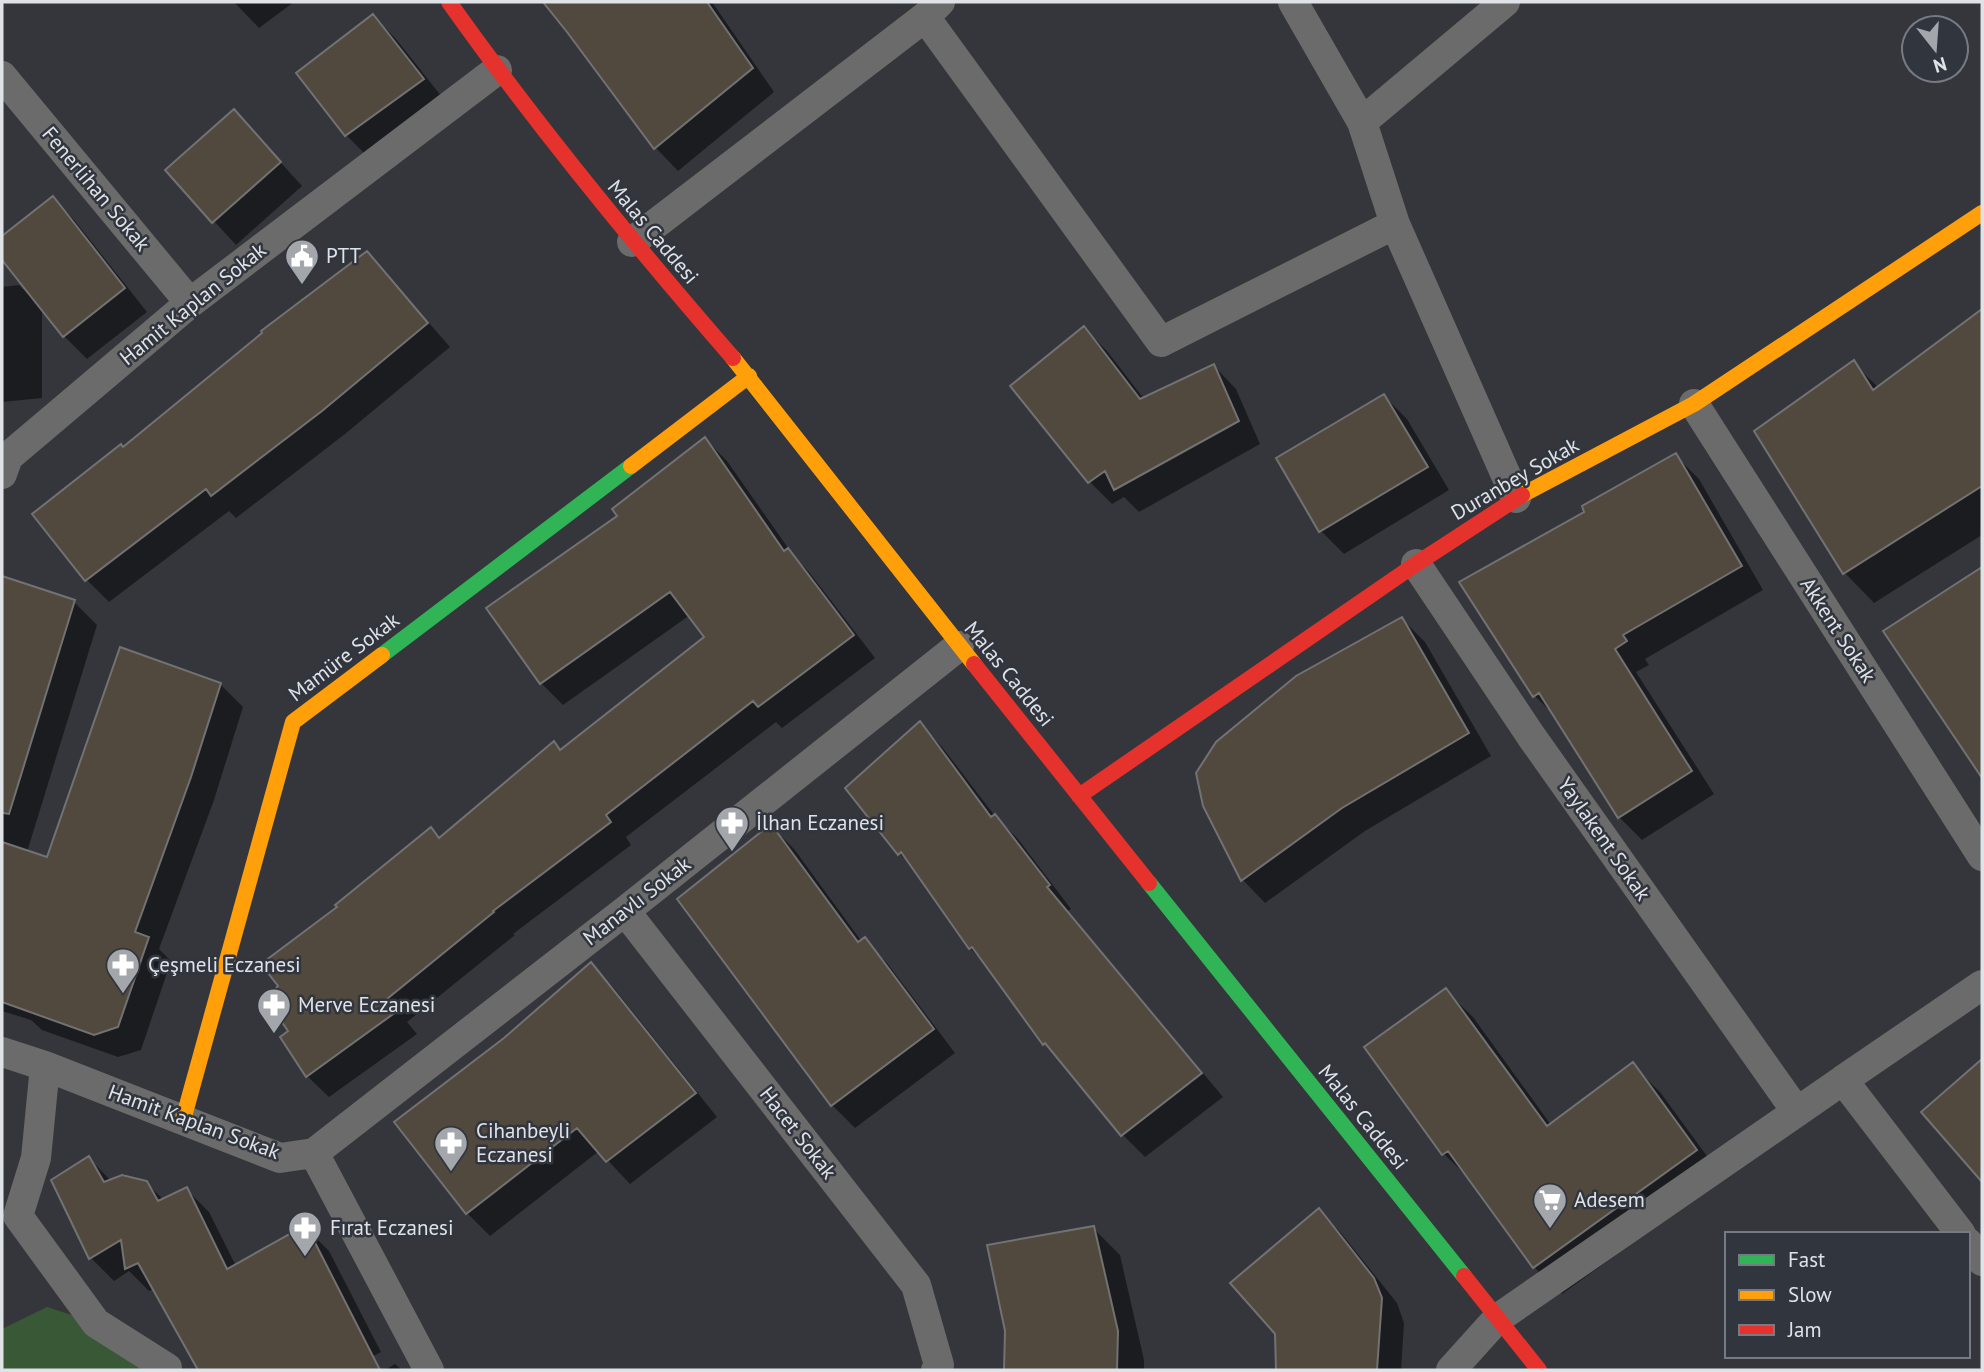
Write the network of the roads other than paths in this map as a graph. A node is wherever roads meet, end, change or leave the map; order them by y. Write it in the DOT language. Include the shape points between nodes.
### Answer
graph roads {
  1 [pos="449,2"];
  2 [pos="1293,2"];
  3 [pos="1505,2"];
  4 [pos="932,9"];
  5 [pos="497,70"];
  6 [pos="2,76"];
  7 [pos="1362,122"];
  8 [pos="1982,213"];
  9 [pos="1395,224"];
  10 [pos="632,242"];
  11 [pos="190,303"];
  12 [pos="749,376"];
  13 [pos="1694,404"];
  14 [pos="4,463"];
  15 [pos="1516,498"];
  16 [pos="1416,564"];
  17 [pos="959,646"];
  18 [pos="1079,796"];
  19 [pos="1982,856"];
  20 [pos="625,911"];
  21 [pos="1982,985"];
  22 [pos="2,1052"];
  23 [pos="44,1066"];
  24 [pos="1843,1080"];
  25 [pos="1797,1112"];
  26 [pos="183,1120"];
  27 [pos="314,1153"];
  28 [pos="1959,1232"];
  29 [pos="1970,1246"];
  30 [pos="1982,1261"];
  31 [pos="1497,1319"];
  32 [pos="167,1370"];
  33 [pos="429,1370"];
  34 [pos="936,1370"];
  35 [pos="1451,1370"];
  36 [pos="1539,1370"];
  1 -- 5 [label="street, Malas Caddesi"];
  2 -- 7 [label="street"];
  3 -- 7 [label="street"];
  4 -- 9 [label="street" via="1161,341"];
  4 -- 10 [label="street"];
  5 -- 10 [label="street, Malas Caddesi"];
  5 -- 11 [label="street, Hamit Kaplan Sokak"];
  6 -- 11 [label="street, Fenerlihan Sokak"];
  7 -- 9 [label="street"];
  8 -- 13 [label="street, Duranbey Sokak"];
  9 -- 15 [label="street"];
  10 -- 12 [label="street, Malas Caddesi"];
  11 -- 14 [label="street, Hamit Kaplan Sokak"];
  12 -- 17 [label="street, Malas Caddesi"];
  12 -- 26 [label="street, Mamüre Sokak" via="293,722"];
  13 -- 15 [label="street, Duranbey Sokak"];
  13 -- 19 [label="street, Akkent Sokak"];
  15 -- 16 [label="street, Duranbey Sokak"];
  16 -- 18 [label="street, Duranbey Sokak"];
  16 -- 25 [label="street, Yaylakent Sokak" via="1531,736"];
  17 -- 18 [label="street, Malas Caddesi"];
  17 -- 20 [label="street, Manavlı Sokak"];
  18 -- 31 [label="street, Malas Caddesi"];
  20 -- 27 [label="street, Manavlı Sokak"];
  20 -- 34 [label="street, Hacet Sokak" via="916,1285 939,1365"];
  21 -- 24 [label="street"];
  22 -- 23 [label="street, Hamit Kaplan Sokak"];
  23 -- 26 [label="street, Hamit Kaplan Sokak"];
  23 -- 32 [label="street" via="36,1158 18,1216 96,1323"];
  24 -- 25 [label="street"];
  24 -- 28 [label="street"];
  25 -- 31 [label="street"];
  26 -- 27 [label="street, Hamit Kaplan Sokak" via="280,1158"];
  27 -- 33 [label="street"];
  29 -- 30 [label="street"];
  31 -- 35 [label="street"];
  31 -- 36 [label="street, Malas Caddesi"];
}
